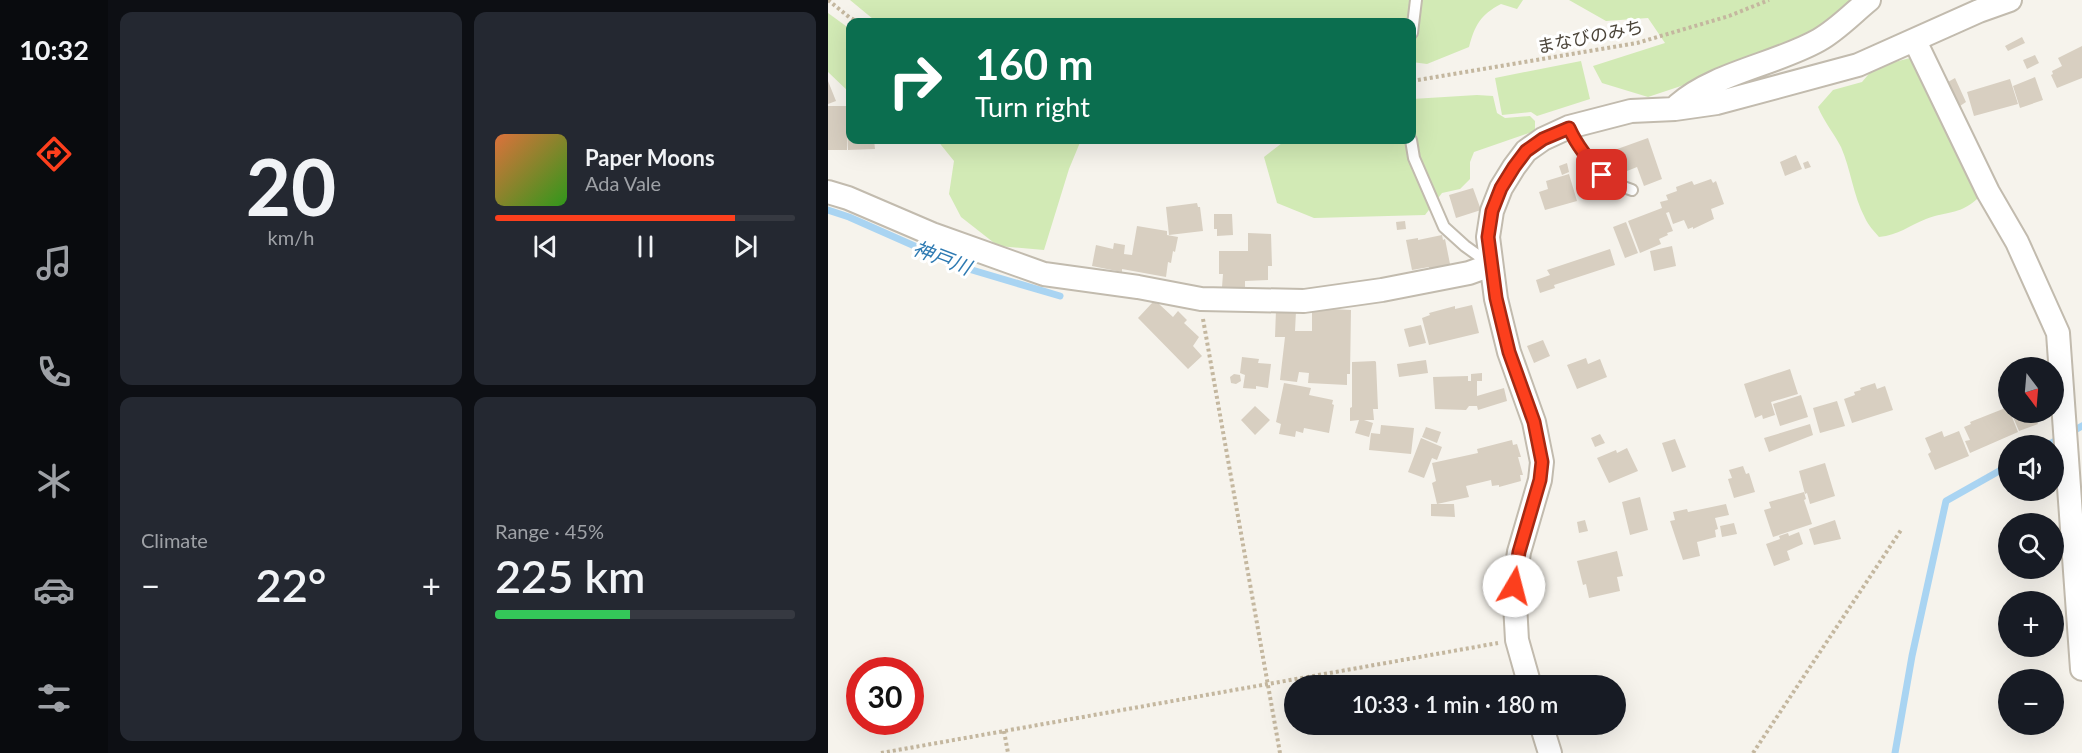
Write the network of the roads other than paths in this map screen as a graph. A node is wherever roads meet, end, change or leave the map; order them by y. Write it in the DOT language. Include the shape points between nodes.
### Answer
graph roads {
  1 [pos="1416,0"];
  2 [pos="1869,0"];
  3 [pos="2010,0"];
  4 [pos="1414,18"];
  5 [pos="1915,40"];
  6 [pos="1675,108"];
  7 [pos="1569,128"];
  8 [pos="1412,144"];
  9 [pos="1632,190"];
  10 [pos="828,192"];
  11 [pos="1491,265"];
  12 [pos="2082,669"];
  13 [pos="1527,675"];
  14 [pos="1544,735"];
  15 [pos="1550,753"];
  1 -- 4 [label="lane"];
  2 -- 6 [label="street" via="1821,40 1723,79 1689,96"];
  3 -- 5 [label="street"];
  5 -- 6 [label="street" via="1858,65 1806,80 1717,103"];
  5 -- 12 [label="street" via="1988,192 2017,242 2058,333"];
  6 -- 7 [label="street" via="1631,111"];
  7 -- 9 [label="lane" via="1587,159 1602,175"];
  7 -- 11 [label="street" via="1526,151 1501,188 1488,237"];
  8 -- 11 [label="lane" via="1444,227"];
  10 -- 11 [label="street" via="1044,274 1201,299 1304,301 1382,290"];
  11 -- 13 [label="street" via="1509,352 1534,422 1542,462 1514,586 1516,640"];
  14 -- 15 [label="street"];
}
